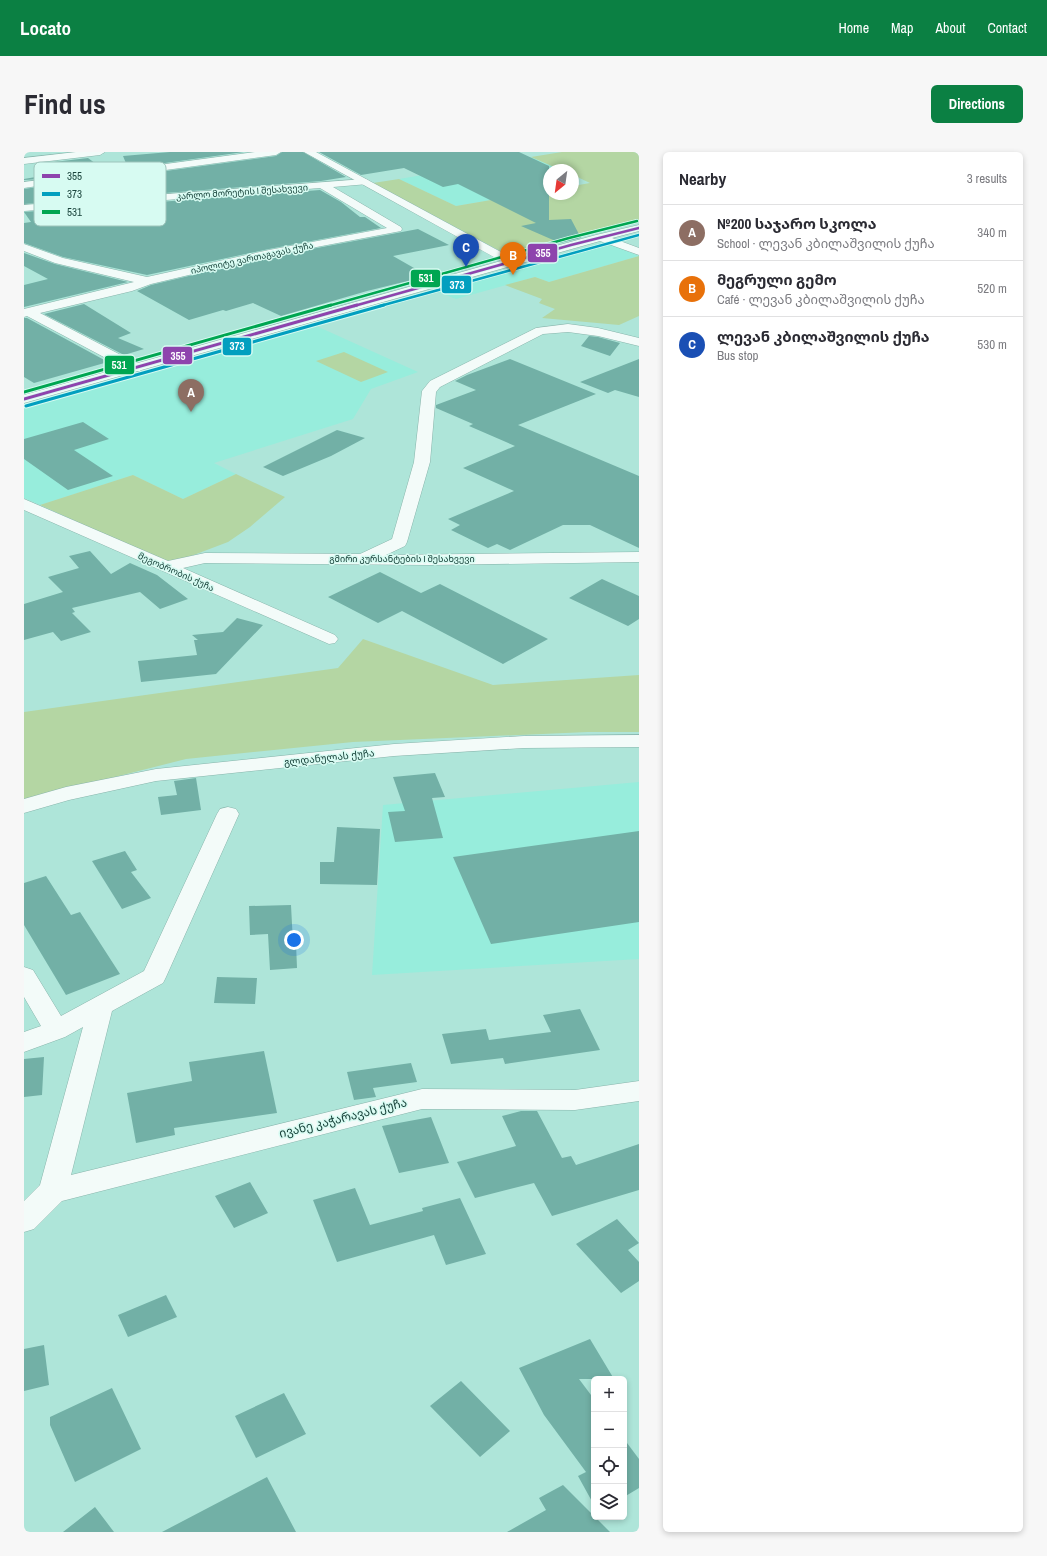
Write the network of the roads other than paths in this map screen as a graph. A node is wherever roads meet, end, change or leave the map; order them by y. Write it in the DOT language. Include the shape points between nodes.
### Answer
graph roads {
  1 [pos="100,152"];
  2 [pos="276,152"];
  3 [pos="309,152"];
  4 [pos="24,161"];
  5 [pos="166,167"];
  6 [pos="364,182"];
  7 [pos="34,184"];
  8 [pos="24,185"];
  9 [pos="322,185"];
  10 [pos="166,197"];
  11 [pos="34,207"];
  12 [pos="24,208"];
  13 [pos="639,228"];
  14 [pos="600,237"];
  15 [pos="24,247"];
  16 [pos="639,252"];
  17 [pos="511,262"];
  18 [pos="147,281"];
  19 [pos="26,313"];
  20 [pos="639,342"];
  21 [pos="135,368"];
  22 [pos="24,399"];
  23 [pos="24,504"];
  24 [pos="399,542"];
  25 [pos="639,557"];
  26 [pos="362,560"];
  27 [pos="430,560"];
  28 [pos="166,567"];
  29 [pos="329,639"];
  30 [pos="639,741"];
  31 [pos="24,806"];
  32 [pos="228,814"];
  33 [pos="24,976"];
  34 [pos="101,1006"];
  35 [pos="56,1030"];
  36 [pos="24,1042"];
  37 [pos="639,1091"];
  38 [pos="54,1191"];
  39 [pos="24,1220"];
  1 -- 4 [label="street"];
  2 -- 5 [label="street"];
  3 -- 6 [label="street"];
  6 -- 9 [label="street, კარლო მორეტის I შესახვევი"];
  6 -- 17 [label="street"];
  7 -- 8 [label="street"];
  9 -- 10 [label="street, კარლო მორეტის I შესახვევი"];
  9 -- 18 [label="street, იპოლიტე ვართაგავას ქუჩა" via="397,229 269,253"];
  11 -- 12 [label="street, კარლო მორეტის I შესახვევი"];
  13 -- 14 [label="street"];
  14 -- 16 [label="street"];
  14 -- 17 [label="street"];
  15 -- 18 [label="street" via="59,261"];
  17 -- 21 [label="street"];
  18 -- 19 [label="street, იპოლიტე ვართაგავას ქუჩა"];
  19 -- 21 [label="street"];
  20 -- 24 [label="street" via="568,328 540,331 435,384 429,391 422,462"];
  21 -- 22 [label="street"];
  23 -- 28 [label="street, მეგობრობის ქუჩა"];
  24 -- 26 [label="street"];
  24 -- 27 [label="street"];
  25 -- 27 [label="street, გმირი კურსანტების I შესახვევი"];
  26 -- 27 [label="street, გმირი კურსანტების I შესახვევი"];
  26 -- 28 [label="street, გმირი კურსანტების I შესახვევი" via="205,558"];
  28 -- 29 [label="street, მეგობრობის ქუჩა"];
  30 -- 31 [label="street, გლდანულას ქუჩა" via="524,742 394,750 156,775 66,794"];
  32 -- 34 [label="street" via="154,977"];
  33 -- 35 [label="street"];
  34 -- 35 [label="street"];
  34 -- 38 [label="street"];
  35 -- 36 [label="street"];
  37 -- 38 [label="street, ივანე კაჭარავას ქუჩა" via="575,1100 422,1099"];
  38 -- 39 [label="street, ივანე კაჭარავას ქუჩა"];
}
